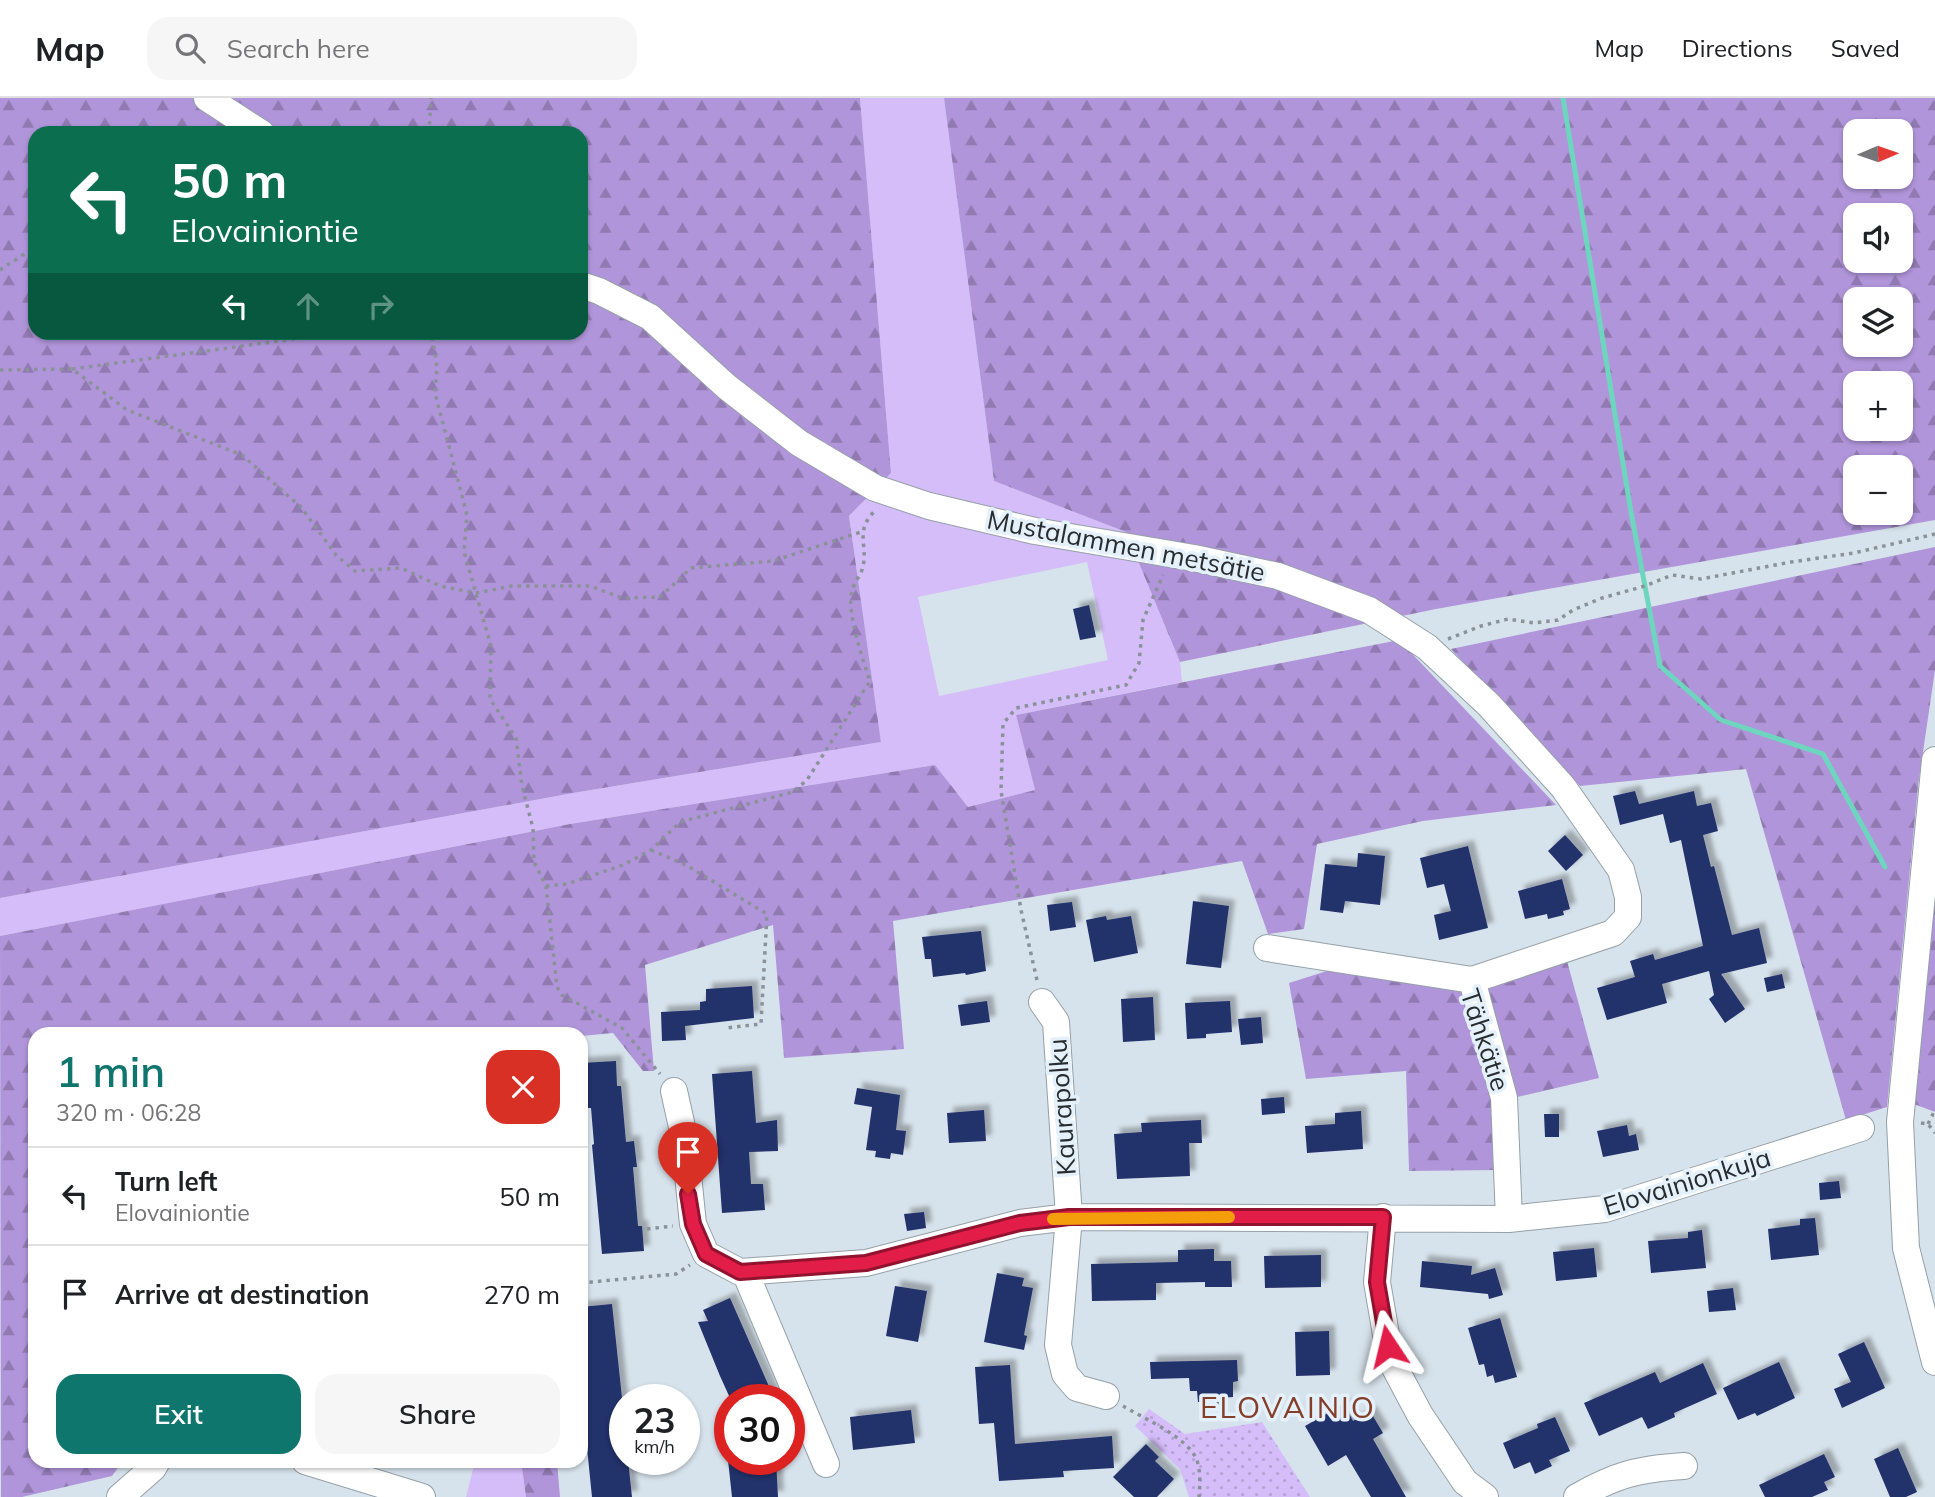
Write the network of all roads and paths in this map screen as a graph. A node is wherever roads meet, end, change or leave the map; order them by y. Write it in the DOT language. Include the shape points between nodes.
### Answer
graph roads {
  1 [pos="207,98"];
  2 [pos="431,98"];
  3 [pos="250,126"];
  4 [pos="429,126"];
  5 [pos="28,252"];
  6 [pos="0,270"];
  7 [pos="588,287"];
  8 [pos="277,340"];
  9 [pos="433,340"];
  10 [pos="72,369"];
  11 [pos="0,370"];
  12 [pos="893,494"];
  13 [pos="864,531"];
  14 [pos="1935,534"];
  15 [pos="1172,554"];
  16 [pos="476,593"];
  17 [pos="1427,647"];
  18 [pos="1935,760"];
  19 [pos="651,850"];
  20 [pos="546,886"];
  21 [pos="1267,948"];
  22 [pos="1472,980"];
  23 [pos="1042,1002"];
  24 [pos="726,1028"];
  25 [pos="674,1091"];
  26 [pos="1935,1110"];
  27 [pos="1928,1124"];
  28 [pos="1861,1128"];
  29 [pos="1069,1217"];
  30 [pos="1383,1217"];
  31 [pos="1509,1219"];
  32 [pos="706,1254"];
  33 [pos="745,1272"];
  34 [pos="588,1282"];
  35 [pos="1935,1362"];
  36 [pos="1106,1396"];
  37 [pos="827,1464"];
  38 [pos="1684,1465"];
  39 [pos="153,1468"];
  40 [pos="328,1468"];
  41 [pos="120,1497"];
  42 [pos="422,1497"];
  43 [pos="1199,1497"];
  44 [pos="1485,1497"];
  45 [pos="1577,1497"];
  1 -- 3 [label="street"];
  2 -- 4 [label="path"];
  5 -- 6 [label="path"];
  7 -- 12 [label="street, Mustalammen metsätie" via="650,317 727,387 799,443"];
  8 -- 10 [label="path"];
  9 -- 16 [label="path" via="435,394 467,515 464,552"];
  10 -- 11 [label="path"];
  10 -- 16 [label="path" via="127,410 242,455 301,507 336,555 355,571 401,568 440,586"];
  12 -- 13 [label="path" via="869,516"];
  12 -- 15 [label="street, Mustalammen metsätie" via="1035,531"];
  13 -- 16 [label="path" via="773,561 691,568 660,597 622,598 590,586 512,586"];
  13 -- 19 [label="path" via="864,565 851,593 856,635 870,681 807,780 793,792 680,822"];
  14 -- 17 [label="path" via="1854,554 1701,579 1672,575 1602,598 1558,620 1508,619"];
  15 -- 17 [label="street, Mustalammen metsätie" via="1291,581 1369,610"];
  15 -- 23 [label="path" via="1143,620 1139,663 1126,685 1016,708 1003,723 1001,791"];
  16 -- 20 [label="path" via="491,646 491,699 516,738 533,828 534,862"];
  17 -- 22 [label="street, Mustalammen metsätie" via="1489,705 1563,787 1621,870 1628,897 1628,918 1613,933"];
  18 -- 35 [label="street" via="1900,1122 1906,1248"];
  19 -- 20 [label="path" via="601,873"];
  19 -- 24 [label="path" via="686,865 767,914 761,1024"];
  20 -- 25 [label="path" via="557,987 562,995 622,1028"];
  21 -- 22 [label="street, Tähkätie"];
  22 -- 31 [label="street, Tähkätie" via="1504,1098"];
  23 -- 29 [label="street, Kaurapolku" via="1056,1022"];
  25 -- 32 [label="street" via="684,1136 693,1224"];
  26 -- 27 [label="path"];
  28 -- 31 [label="street, Elovainionkuja" via="1605,1209"];
  29 -- 30 [label="street, Elovainionkuja"];
  29 -- 33 [label="street, Elovainionkuja" via="1020,1223 866,1263"];
  29 -- 36 [label="street, Kaurapolku" via="1058,1345 1065,1374 1077,1388"];
  30 -- 31 [label="street, Elovainionkuja"];
  30 -- 44 [label="street" via="1377,1282 1395,1368 1465,1482"];
  32 -- 33 [label="street"];
  32 -- 34 [label="path" via="676,1274"];
  33 -- 37 [label="street"];
  36 -- 43 [label="path" via="1156,1424 1195,1456"];
  38 -- 45 [label="street" via="1643,1468 1604,1481"];
  39 -- 41 [label="street"];
  40 -- 42 [label="street"];
}
